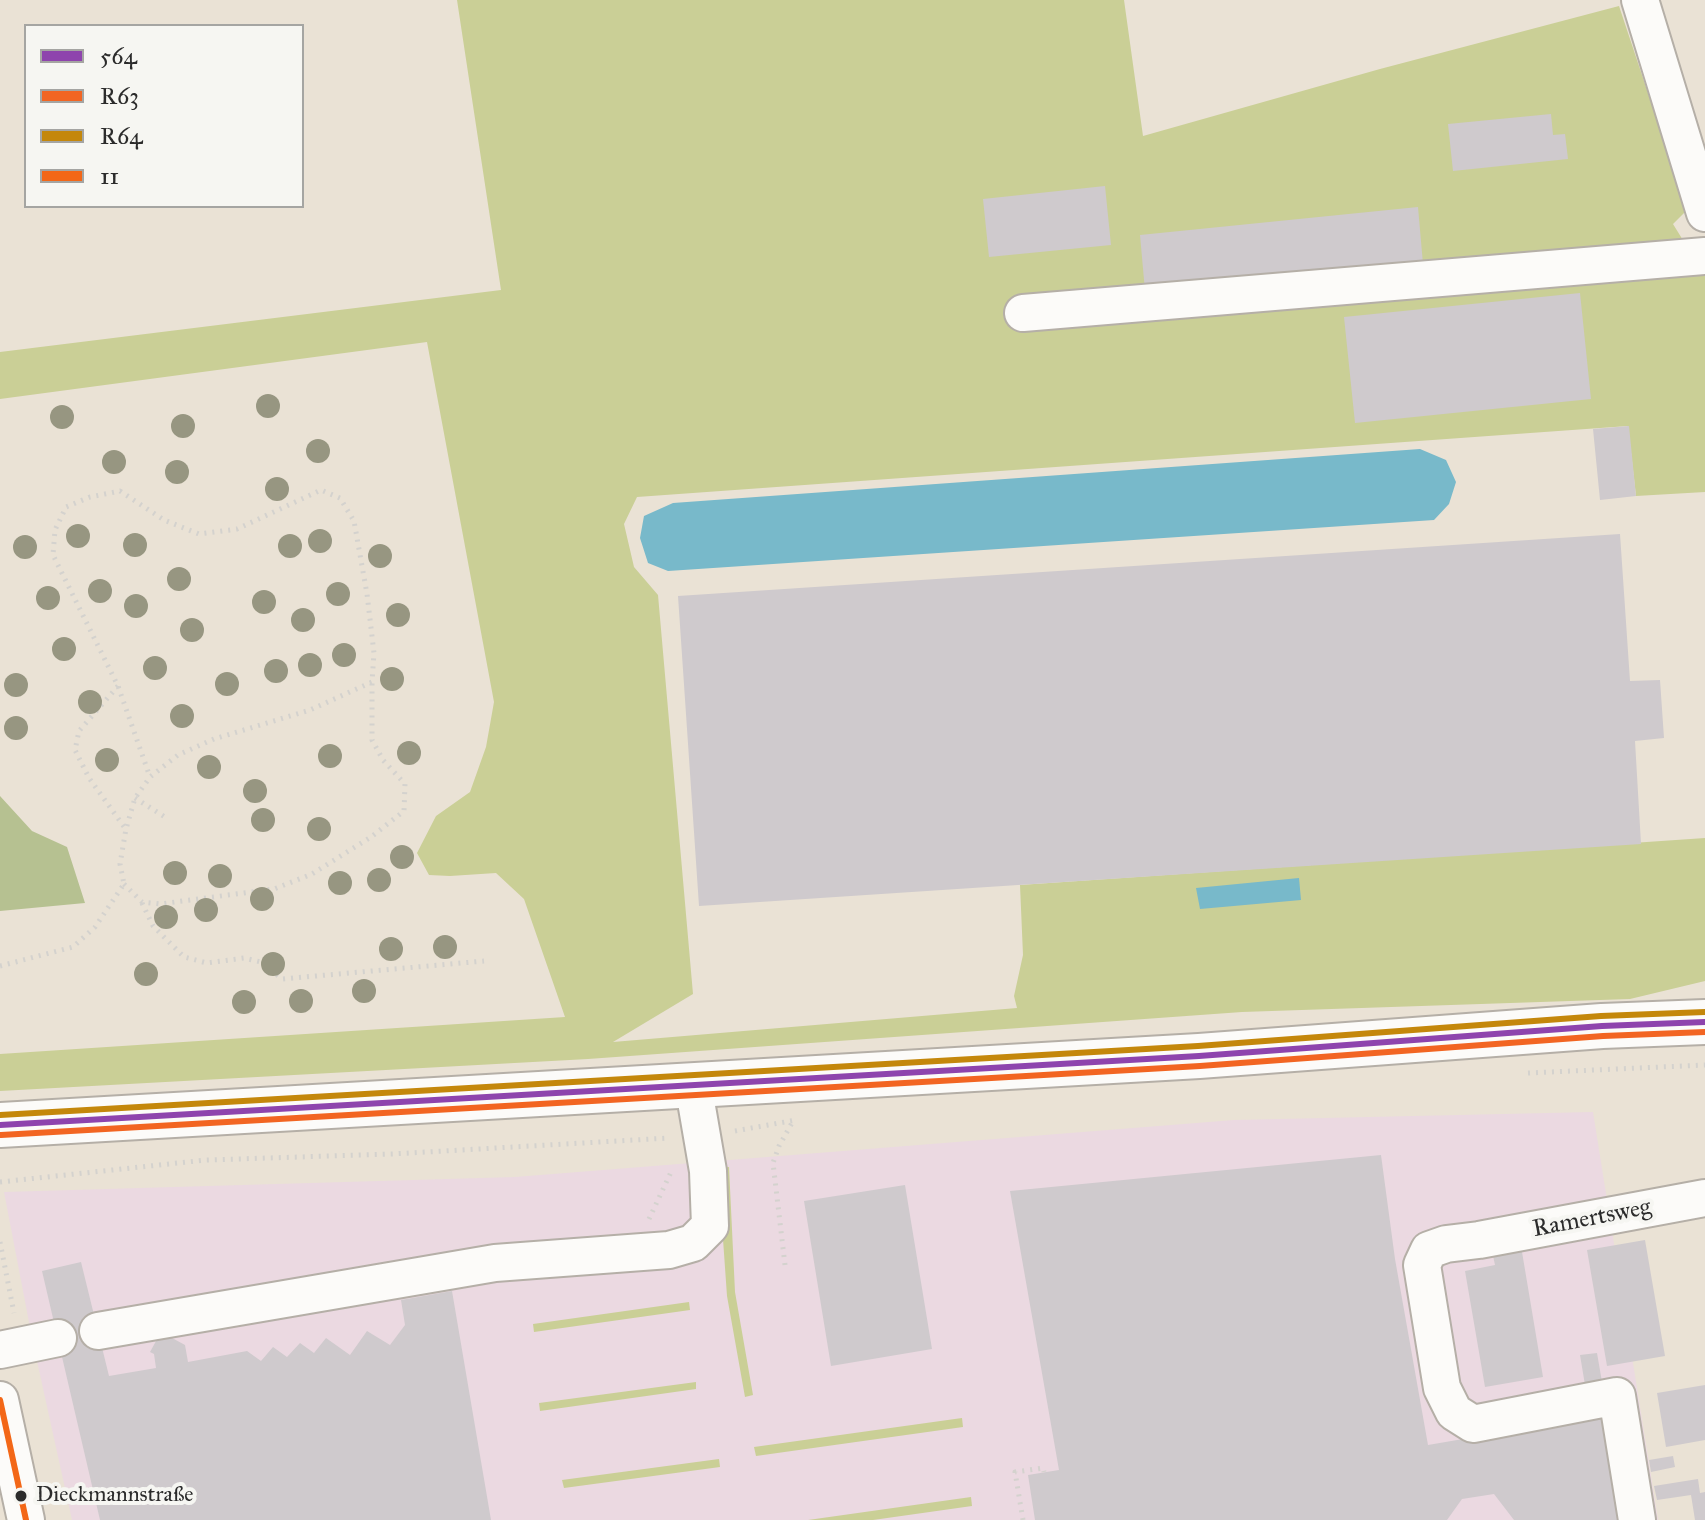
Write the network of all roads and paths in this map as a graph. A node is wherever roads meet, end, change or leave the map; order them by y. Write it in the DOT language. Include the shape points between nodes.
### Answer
graph roads {
  1 [pos="1640,0"];
  2 [pos="1705,213"];
  3 [pos="1705,256"];
  4 [pos="1023,313"];
  5 [pos="372,682"];
  6 [pos="118,686"];
  7 [pos="150,777"];
  8 [pos="135,798"];
  9 [pos="168,819"];
  10 [pos="126,829"];
  11 [pos="124,884"];
  12 [pos="142,902"];
  13 [pos="484,961"];
  14 [pos="0,966"];
  15 [pos="1705,1022"];
  16 [pos="1705,1065"];
  17 [pos="1515,1074"];
  18 [pos="693,1084"];
  19 [pos="808,1118"];
  20 [pos="793,1121"];
  21 [pos="0,1125"];
  22 [pos="664,1138"];
  23 [pos="685,1141"];
  24 [pos="673,1169"];
  25 [pos="0,1182"];
  26 [pos="1705,1198"];
  27 [pos="634,1253"];
  28 [pos="785,1265"];
  29 [pos="98,1331"];
  30 [pos="58,1338"];
  31 [pos="0,1350"];
  32 [pos="0,1400"];
  33 [pos="1044,1472"];
  34 [pos="26,1520"];
  35 [pos="1023,1520"];
  36 [pos="1637,1520"];
  1 -- 2 [label="street"];
  3 -- 4 [label="street"];
  5 -- 6 [label="path" via="367,594 354,521 340,498 321,490 237,529 199,534 164,520 120,491 66,507 55,530 53,555"];
  5 -- 7 [label="path" via="310,710 214,739 178,755"];
  5 -- 12 [label="path" via="372,740 405,784 404,811 312,874 274,889 175,904"];
  6 -- 7 [label="path"];
  6 -- 10 [label="path" via="79,731 75,750"];
  7 -- 8 [label="path"];
  8 -- 9 [label="path"];
  8 -- 10 [label="path"];
  10 -- 11 [label="path" via="120,864"];
  11 -- 12 [label="path"];
  11 -- 14 [label="path" via="95,927 73,947"];
  12 -- 13 [label="path" via="153,926 184,957 207,963 244,958 261,962 282,979"];
  15 -- 18 [label="main road"];
  16 -- 17 [label="path"];
  18 -- 21 [label="main road"];
  18 -- 23 [label="street"];
  19 -- 20 [label="path"];
  20 -- 23 [label="path"];
  20 -- 28 [label="path" via="773,1163"];
  22 -- 23 [label="path"];
  22 -- 23 [label="path"];
  22 -- 25 [label="path" via="206,1160"];
  23 -- 27 [label="street" via="708,1171 710,1226 693,1243"];
  24 -- 27 [label="path"];
  26 -- 36 [label="street, Ramertsweg" via="1446,1244 1429,1250 1422,1265 1442,1388 1454,1412 1473,1424 1617,1396"];
  27 -- 29 [label="street" via="495,1263"];
  30 -- 31 [label="street"];
  32 -- 34 [label="street"];
  33 -- 35 [label="path" via="1015,1472"];
}
